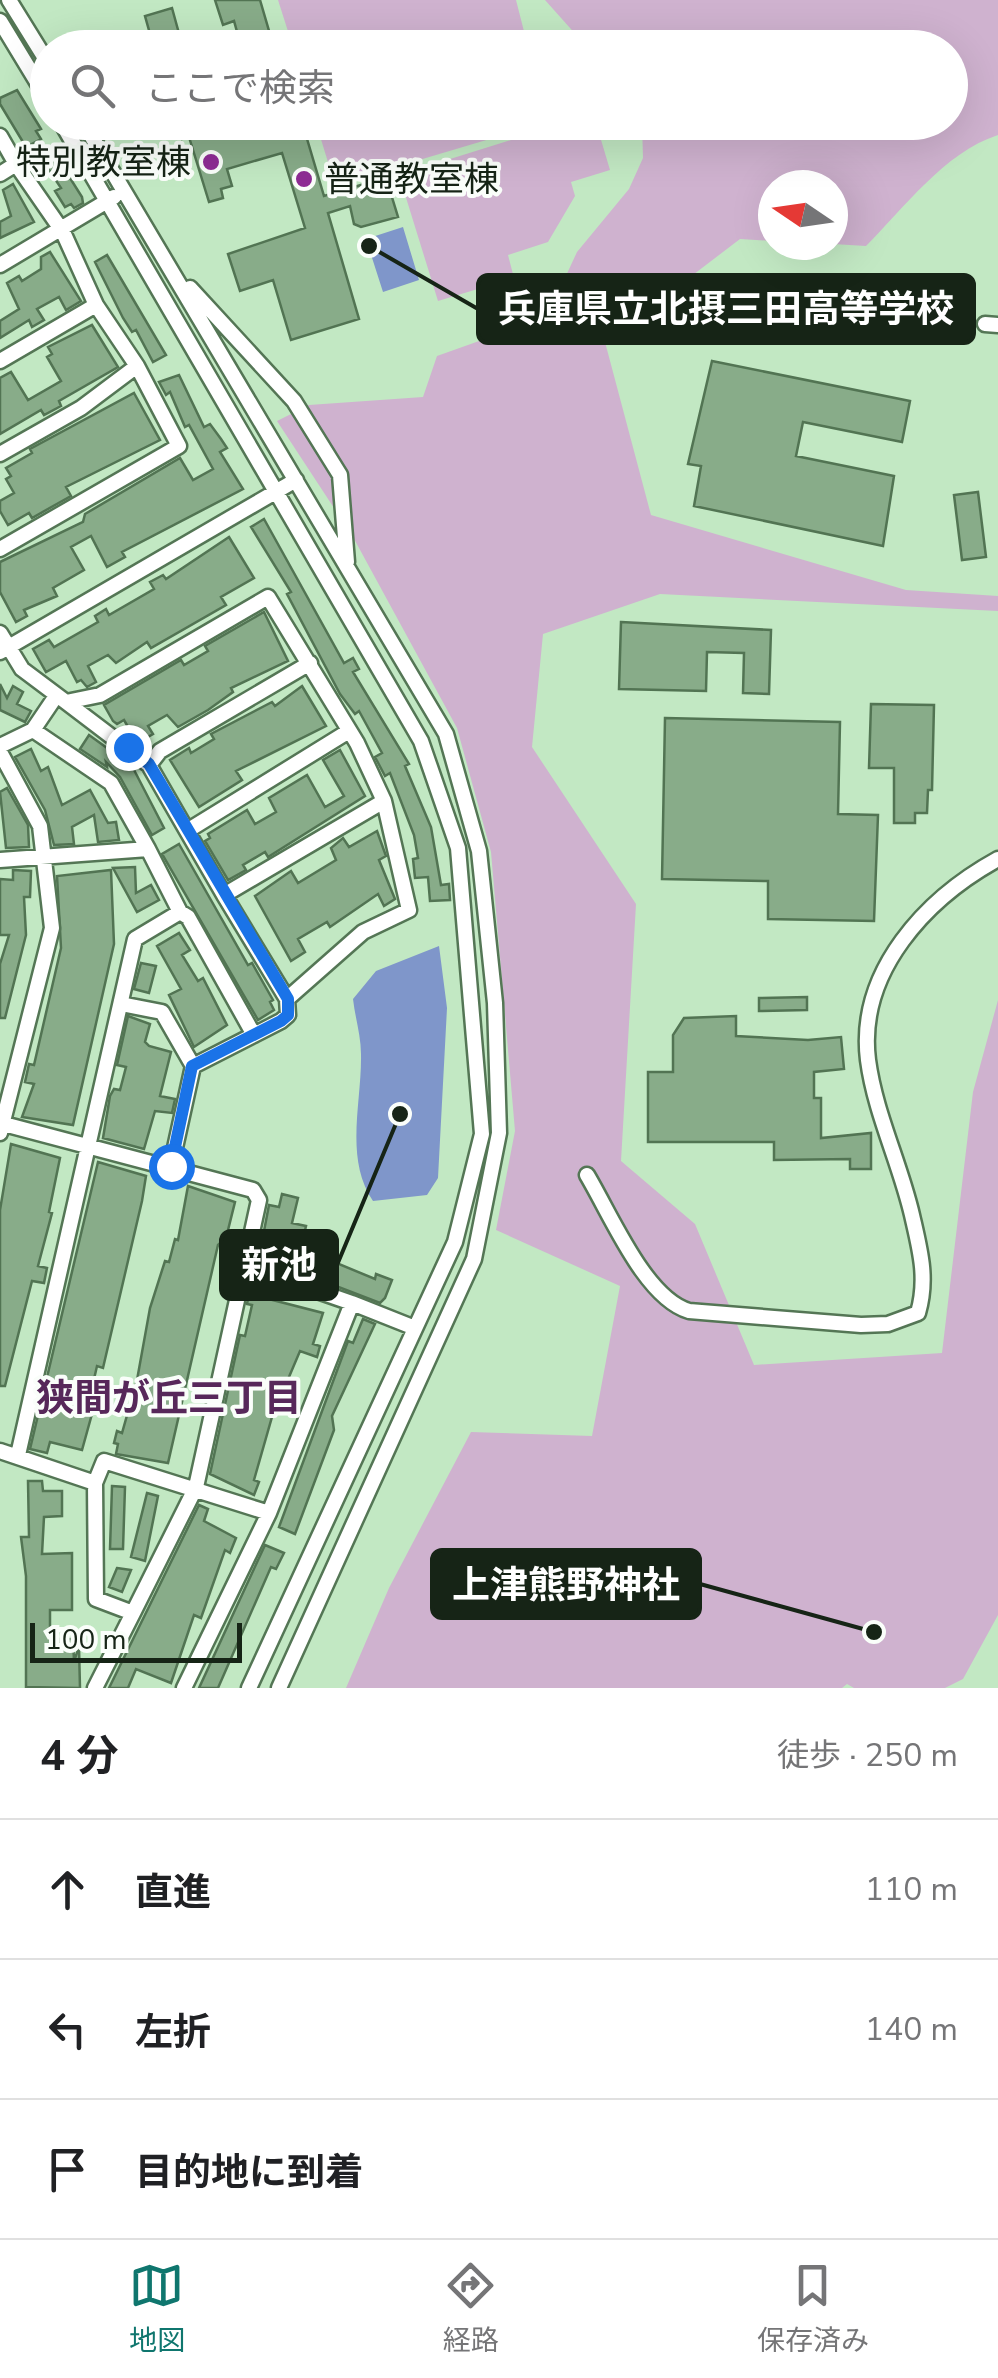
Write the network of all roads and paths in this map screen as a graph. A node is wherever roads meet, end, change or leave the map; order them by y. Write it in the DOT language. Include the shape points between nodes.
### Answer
graph roads {
  1 [pos="10,0"];
  2 [pos="0,22"];
  3 [pos="30,33"];
  4 [pos="30,71"];
  5 [pos="0,136"];
  6 [pos="72,140"];
  7 [pos="94,140"];
  8 [pos="16,164"];
  9 [pos="0,174"];
  10 [pos="124,192"];
  11 [pos="108,201"];
  12 [pos="62,232"];
  13 [pos="0,265"];
  14 [pos="169,265"];
  15 [pos="96,305"];
  16 [pos="0,360"];
  17 [pos="137,366"];
  18 [pos="0,454"];
  19 [pos="296,480"];
  20 [pos="276,493"];
  21 [pos="0,549"];
  22 [pos="348,569"];
  23 [pos="0,633"];
  24 [pos="4,650"];
  25 [pos="310,663"];
  26 [pos="61,699"];
  27 [pos="33,730"];
  28 [pos="348,731"];
  29 [pos="0,749"];
  30 [pos="149,764"];
  31 [pos="384,800"];
  32 [pos="187,831"];
  33 [pos="148,849"];
  34 [pos="46,857"];
  35 [pos="998,859"];
  36 [pos="0,860"];
  37 [pos="224,895"];
  38 [pos="180,912"];
  39 [pos="288,999"];
  40 [pos="121,1004"];
  41 [pos="254,1035"];
  42 [pos="192,1066"];
  43 [pos="1,1126"];
  44 [pos="88,1145"];
  45 [pos="171,1166"];
  46 [pos="586,1175"];
  47 [pos="245,1266"];
  48 [pos="352,1303"];
  49 [pos="415,1328"];
  50 [pos="0,1451"];
  51 [pos="18,1455"];
  52 [pos="95,1483"];
  53 [pos="196,1487"];
  54 [pos="269,1513"];
  55 [pos="133,1613"];
  56 [pos="95,1688"];
  57 [pos="184,1688"];
  58 [pos="249,1688"];
  59 [pos="279,1688"];
  1 -- 3 [label="street"];
  2 -- 4 [label="street"];
  5 -- 8 [label="street"];
  6 -- 11 [label="street"];
  7 -- 10 [label="street"];
  8 -- 9 [label="street"];
  8 -- 12 [label="street"];
  10 -- 11 [label="street"];
  10 -- 14 [label="street"];
  11 -- 12 [label="street"];
  11 -- 20 [label="street"];
  12 -- 13 [label="street"];
  12 -- 15 [label="street"];
  14 -- 19 [label="street"];
  14 -- 22 [label="street" via="294,400 340,476"];
  15 -- 16 [label="street"];
  15 -- 17 [label="street"];
  17 -- 18 [label="street"];
  17 -- 21 [label="street" via="179,446"];
  19 -- 20 [label="street"];
  19 -- 22 [label="street"];
  20 -- 24 [label="street"];
  20 -- 49 [label="street" via="421,741 458,848 482,1134 455,1242"];
  22 -- 59 [label="street" via="446,734 479,851 495,1002 499,1133 474,1259"];
  23 -- 24 [label="street"];
  24 -- 26 [label="street"];
  25 -- 26 [label="street" via="268,597 100,695"];
  25 -- 28 [label="street"];
  25 -- 30 [label="street" via="160,751"];
  26 -- 27 [label="street"];
  26 -- 30 [label="street"];
  27 -- 29 [label="street"];
  27 -- 33 [label="street" via="110,783"];
  28 -- 31 [label="street"];
  28 -- 32 [label="street"];
  29 -- 34 [label="street" via="40,826"];
  30 -- 32 [label="street"];
  31 -- 37 [label="street"];
  31 -- 39 [label="street" via="409,910 363,932"];
  32 -- 37 [label="street"];
  33 -- 34 [label="street"];
  33 -- 38 [label="street"];
  34 -- 36 [label="street"];
  34 -- 43 [label="street" via="52,928"];
  35 -- 46 [label="street" via="967,876 906,933 889,962 868,1032 874,1089 924,1271 918,1312 888,1324 861,1325 670,1306"];
  37 -- 39 [label="street"];
  38 -- 40 [label="street" via="135,940"];
  38 -- 41 [label="street"];
  39 -- 41 [label="street" via="288,1015"];
  40 -- 42 [label="street" via="162,1012"];
  40 -- 44 [label="street"];
  41 -- 42 [label="street"];
  42 -- 45 [label="street"];
  43 -- 44 [label="street"];
  44 -- 45 [label="street"];
  44 -- 51 [label="street"];
  45 -- 47 [label="street" via="253,1190 260,1200"];
  47 -- 48 [label="street"];
  47 -- 53 [label="street"];
  48 -- 49 [label="street"];
  48 -- 54 [label="street"];
  49 -- 58 [label="street"];
  50 -- 51 [label="street"];
  51 -- 52 [label="street"];
  52 -- 53 [label="street" via="104,1461"];
  52 -- 55 [label="street" via="96,1599"];
  53 -- 54 [label="street"];
  53 -- 55 [label="street"];
  54 -- 57 [label="street"];
  55 -- 56 [label="street"];
}
